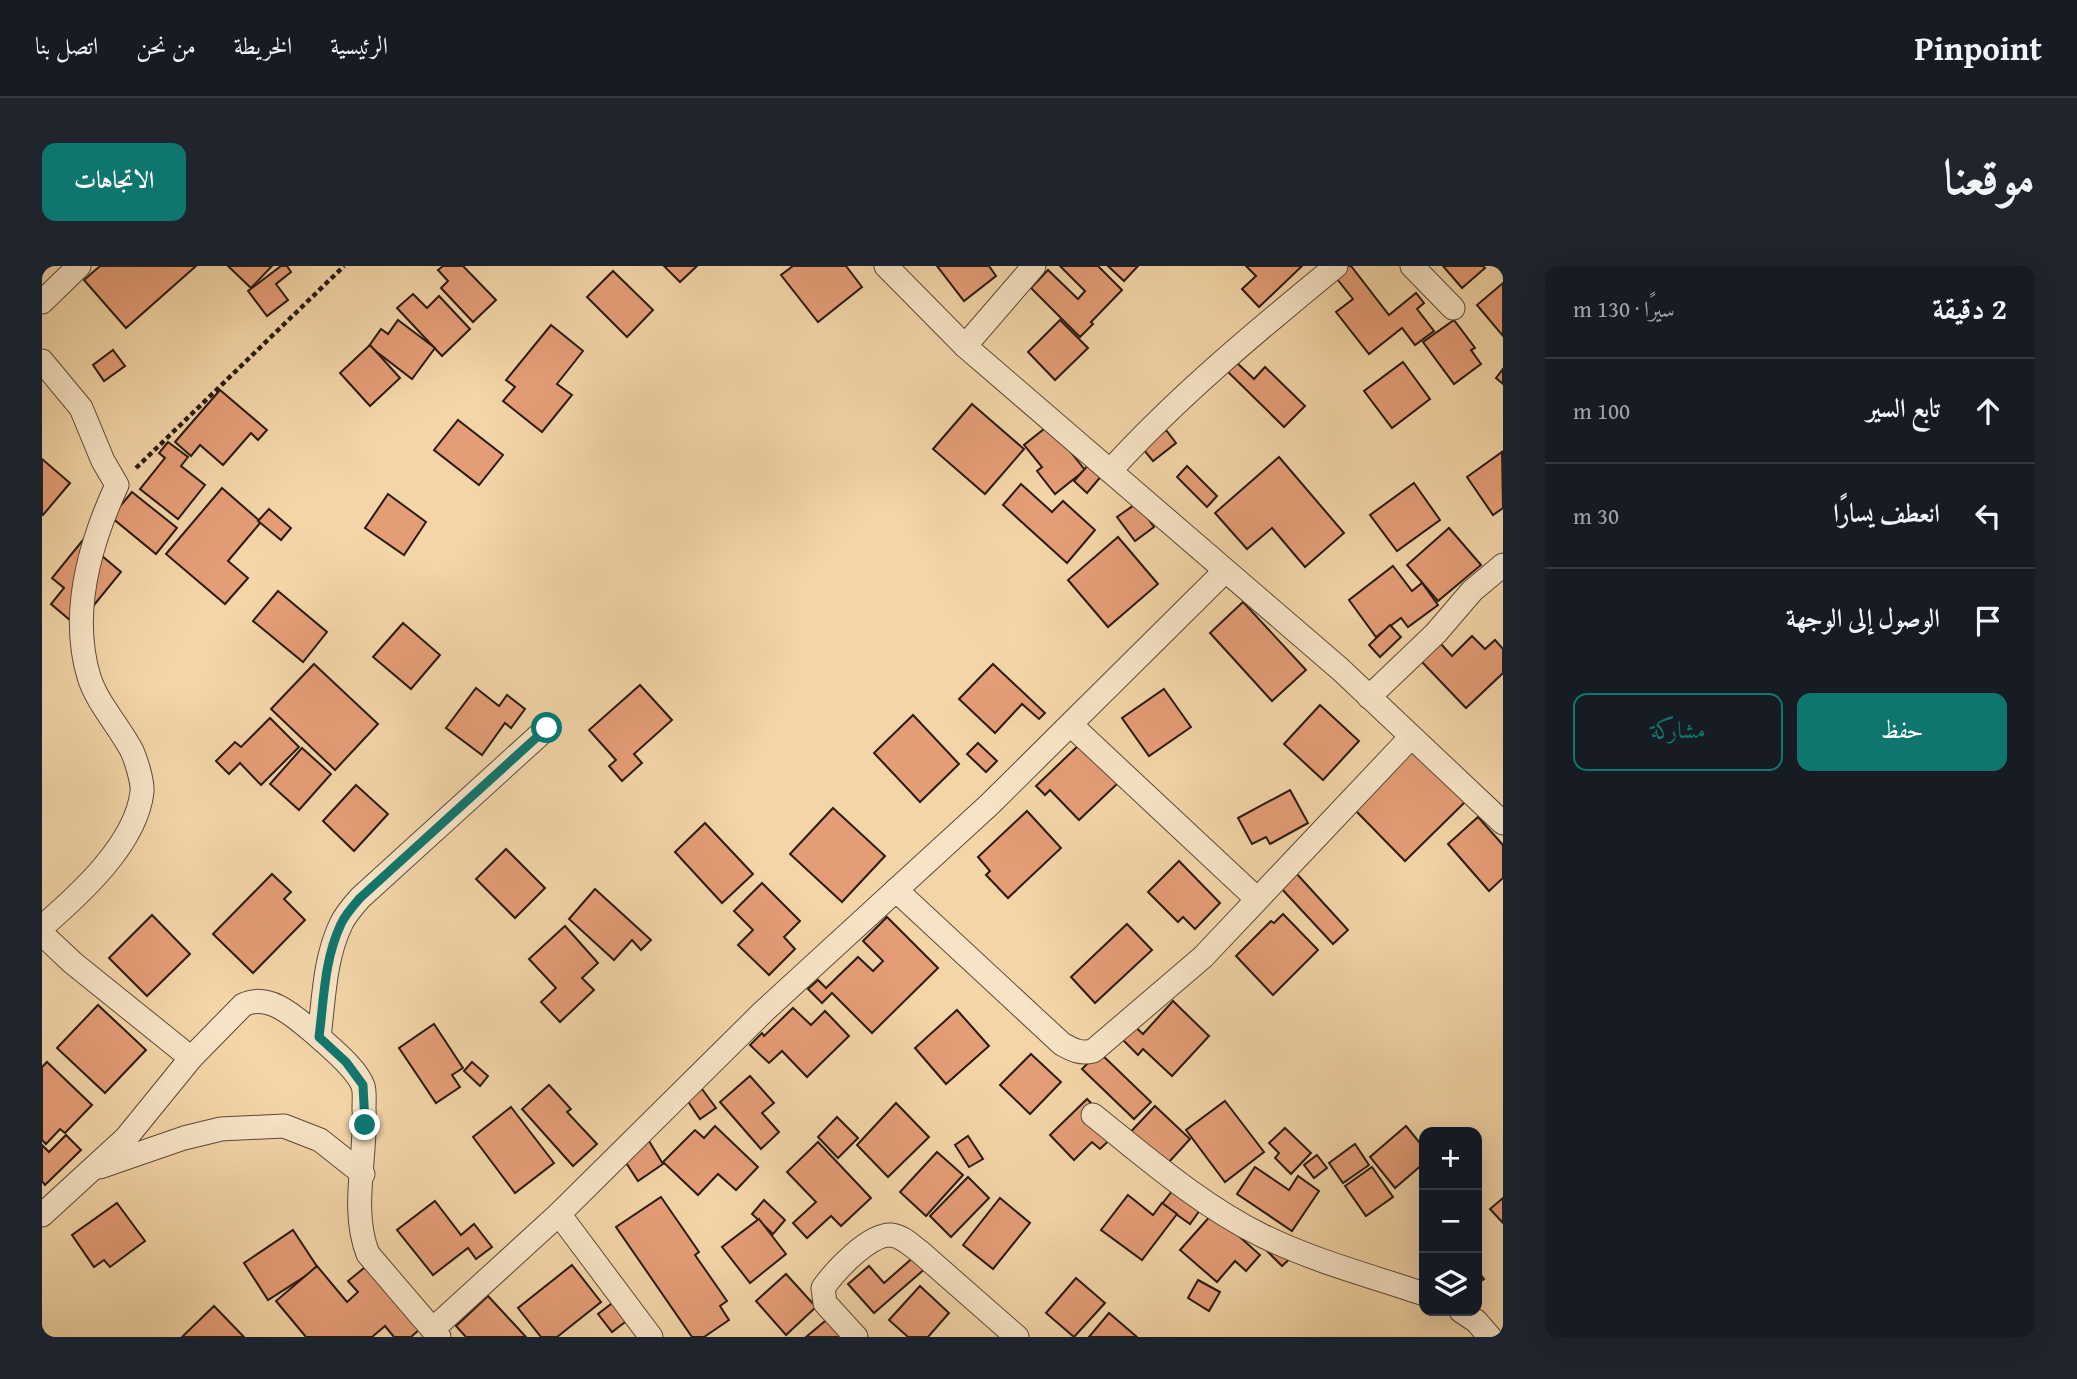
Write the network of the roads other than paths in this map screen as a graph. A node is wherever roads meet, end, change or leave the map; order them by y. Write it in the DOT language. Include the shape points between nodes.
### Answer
graph roads {
  1 [pos="79,266"];
  2 [pos="886,266"];
  3 [pos="1034,266"];
  4 [pos="1336,266"];
  5 [pos="1412,266"];
  6 [pos="42,302"];
  7 [pos="1453,308"];
  8 [pos="964,346"];
  9 [pos="42,360"];
  10 [pos="1110,471"];
  11 [pos="1503,565"];
  12 [pos="1225,572"];
  13 [pos="1369,697"];
  14 [pos="1071,725"];
  15 [pos="547,728"];
  16 [pos="1410,737"];
  17 [pos="1503,823"];
  18 [pos="896,890"];
  19 [pos="1257,899"];
  20 [pos="42,927"];
  21 [pos="42,934"];
  22 [pos="319,1037"];
  23 [pos="191,1058"];
  24 [pos="1093,1115"];
  25 [pos="92,1169"];
  26 [pos="363,1174"];
  27 [pos="559,1214"];
  28 [pos="42,1215"];
  29 [pos="1419,1292"];
  30 [pos="1468,1316"];
  31 [pos="436,1333"];
  32 [pos="651,1337"];
  33 [pos="856,1337"];
  34 [pos="1017,1337"];
  35 [pos="1490,1337"];
  1 -- 6 [label="street"];
  2 -- 8 [label="street"];
  3 -- 8 [label="street"];
  4 -- 10 [label="street" via="1198,385"];
  5 -- 7 [label="street"];
  8 -- 10 [label="street"];
  9 -- 20 [label="street" via="81,408 117,485 90,563 82,602 81,645 90,680 133,753 143,790 130,831 114,853"];
  10 -- 12 [label="street"];
  11 -- 13 [label="street"];
  12 -- 13 [label="street"];
  12 -- 14 [label="street"];
  13 -- 16 [label="street"];
  14 -- 18 [label="street"];
  14 -- 19 [label="street"];
  15 -- 22 [label="street" via="360,898 341,922 325,976"];
  16 -- 17 [label="street"];
  16 -- 19 [label="street"];
  18 -- 19 [label="street" via="1062,1044 1084,1053 1105,1043 1203,957"];
  18 -- 27 [label="street" via="763,1012"];
  21 -- 23 [label="street"];
  22 -- 23 [label="street" via="269,1002 252,1001"];
  22 -- 26 [label="street" via="363,1085"];
  23 -- 25 [label="street" via="126,1138"];
  24 -- 29 [label="street" via="1183,1186 1260,1235"];
  25 -- 26 [label="street" via="221,1129 284,1126 320,1140"];
  25 -- 28 [label="street"];
  26 -- 31 [label="street" via="359,1223 368,1254"];
  27 -- 31 [label="street"];
  27 -- 32 [label="street"];
  30 -- 35 [label="street"];
  33 -- 34 [label="street" via="825,1303 822,1288 869,1241 893,1235 919,1251"];
}
